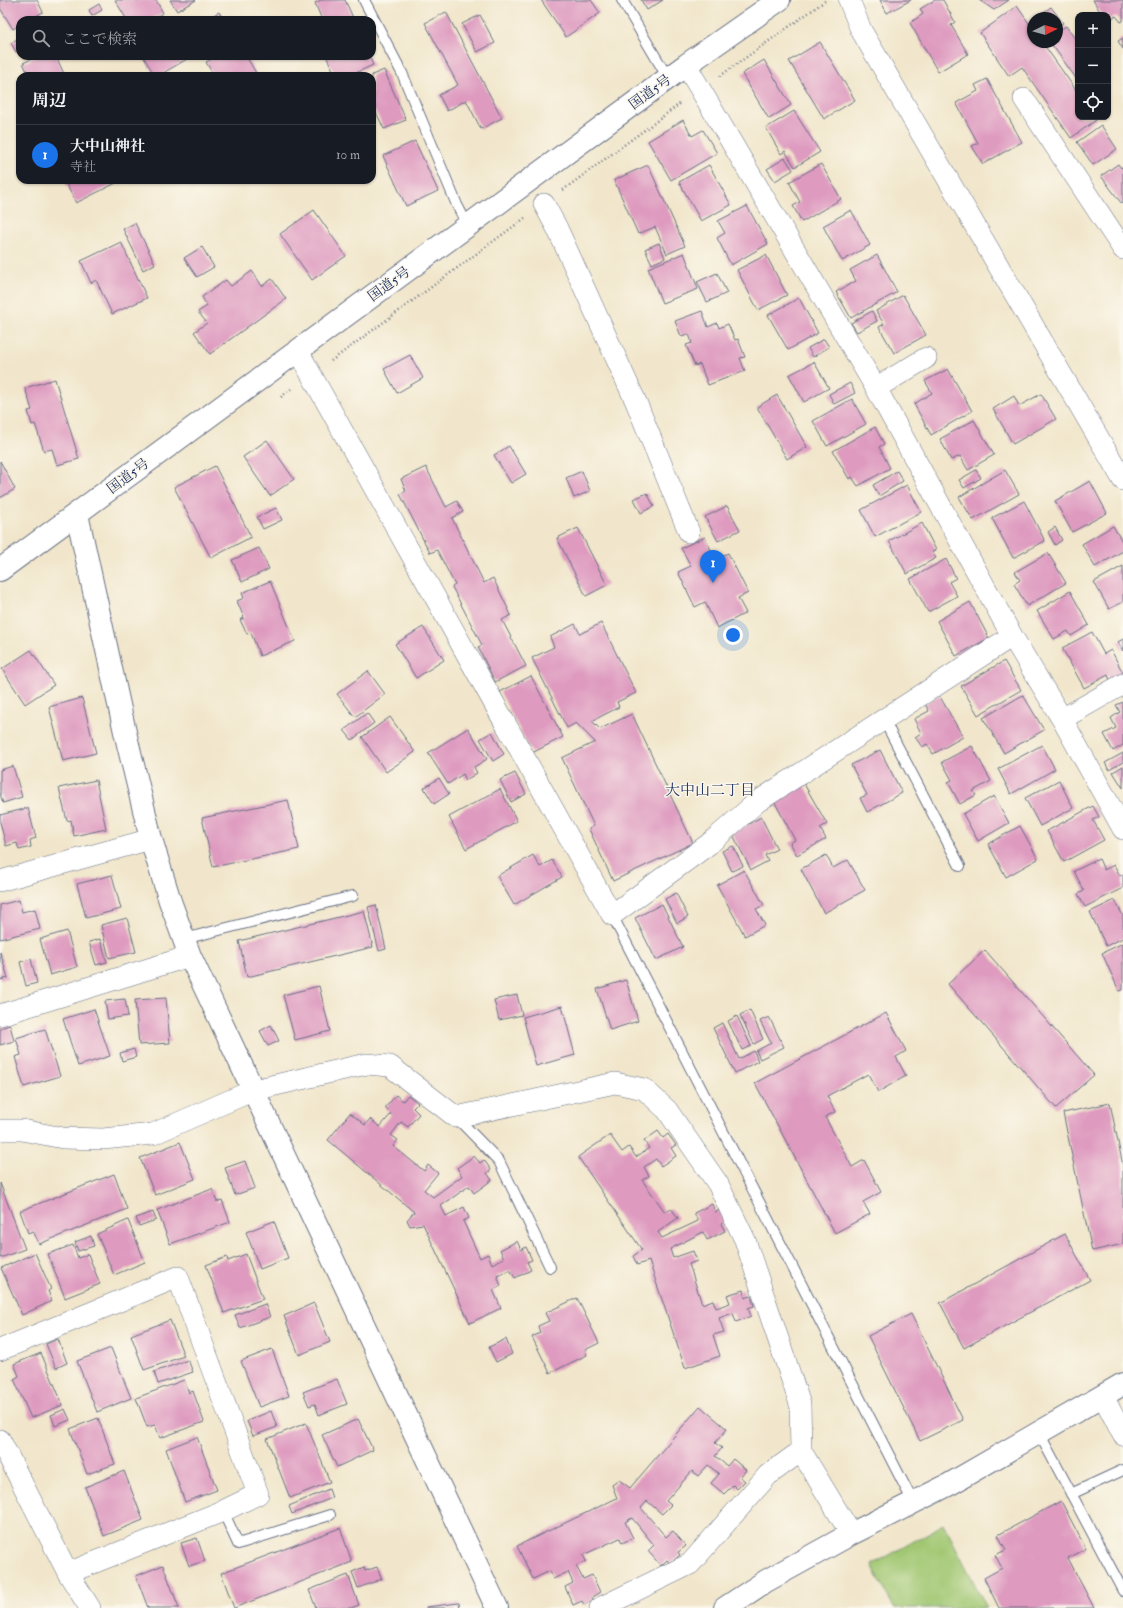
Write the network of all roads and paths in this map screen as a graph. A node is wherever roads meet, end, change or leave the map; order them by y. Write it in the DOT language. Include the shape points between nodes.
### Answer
graph roads {
  1 [pos="364,0"];
  2 [pos="622,0"];
  3 [pos="779,0"];
  4 [pos="827,0"];
  5 [pos="849,0"];
  6 [pos="372,16"];
  7 [pos="376,23"];
  8 [pos="686,65"];
  9 [pos="668,78"];
  10 [pos="701,89"];
  11 [pos="1024,99"];
  12 [pos="544,204"];
  13 [pos="468,226"];
  14 [pos="1123,249"];
  15 [pos="298,351"];
  16 [pos="926,358"];
  17 [pos="312,376"];
  18 [pos="876,388"];
  19 [pos="274,401"];
  20 [pos="1123,480"];
  21 [pos="77,514"];
  22 [pos="689,532"];
  23 [pos="0,570"];
  24 [pos="1012,636"];
  25 [pos="1123,684"];
  26 [pos="1062,719"];
  27 [pos="884,720"];
  28 [pos="1123,829"];
  29 [pos="151,838"];
  30 [pos="960,866"];
  31 [pos="0,881"];
  32 [pos="354,896"];
  33 [pos="612,915"];
  34 [pos="187,947"];
  35 [pos="0,1015"];
  36 [pos="254,1090"];
  37 [pos="456,1117"];
  38 [pos="0,1130"];
  39 [pos="550,1267"];
  40 [pos="0,1350"];
  41 [pos="1123,1384"];
  42 [pos="1103,1396"];
  43 [pos="1039,1433"];
  44 [pos="1123,1434"];
  45 [pos="0,1440"];
  46 [pos="801,1451"];
  47 [pos="1123,1470"];
  48 [pos="1071,1494"];
  49 [pos="913,1502"];
  50 [pos="222,1511"];
  51 [pos="330,1515"];
  52 [pos="851,1534"];
  53 [pos="68,1573"];
  54 [pos="1123,1591"];
  55 [pos="90,1608"];
  56 [pos="497,1608"];
  57 [pos="600,1608"];
  58 [pos="726,1608"];
  1 -- 6 [label="lane"];
  2 -- 9 [label="lane"];
  3 -- 8 [label="main road, 国道5号"];
  4 -- 10 [label="path"];
  5 -- 20 [label="street" via="861,30"];
  7 -- 13 [label="lane" via="402,73"];
  8 -- 9 [label="main road, 国道5号"];
  8 -- 10 [label="street"];
  9 -- 13 [label="main road, 国道5号"];
  10 -- 12 [label="path"];
  10 -- 18 [label="street"];
  11 -- 14 [label="street"];
  12 -- 17 [label="path"];
  12 -- 22 [label="street" via="636,402"];
  13 -- 15 [label="main road, 国道5号"];
  15 -- 17 [label="street"];
  15 -- 21 [label="main road, 国道5号"];
  16 -- 18 [label="street"];
  17 -- 19 [label="path"];
  17 -- 33 [label="street"];
  18 -- 24 [label="street"];
  21 -- 23 [label="main road, 国道5号"];
  21 -- 29 [label="main road"];
  24 -- 26 [label="street"];
  24 -- 27 [label="street"];
  25 -- 26 [label="street"];
  26 -- 28 [label="street"];
  27 -- 30 [label="lane"];
  27 -- 33 [label="street" via="757,802 709,844"];
  29 -- 31 [label="street"];
  29 -- 34 [label="main road"];
  32 -- 34 [label="lane"];
  33 -- 49 [label="lane"];
  34 -- 35 [label="street"];
  34 -- 36 [label="main road"];
  36 -- 37 [label="street" via="366,1064 390,1066"];
  36 -- 38 [label="street" via="153,1134 125,1138 63,1138 22,1130"];
  36 -- 56 [label="main road"];
  37 -- 39 [label="lane" via="499,1161"];
  37 -- 46 [label="street" via="615,1083 644,1089 667,1110 718,1184 745,1240 800,1404"];
  40 -- 50 [label="street" via="178,1278 258,1494"];
  41 -- 42 [label="main road"];
  42 -- 43 [label="main road"];
  42 -- 44 [label="street"];
  43 -- 48 [label="lane"];
  43 -- 49 [label="main road"];
  45 -- 53 [label="street"];
  46 -- 52 [label="street"];
  46 -- 57 [label="street" via="768,1475 690,1564"];
  47 -- 48 [label="lane"];
  48 -- 54 [label="lane"];
  49 -- 52 [label="main road"];
  50 -- 51 [label="lane" via="238,1544"];
  50 -- 53 [label="street"];
  52 -- 58 [label="main road" via="766,1581"];
  53 -- 55 [label="street"];
}
